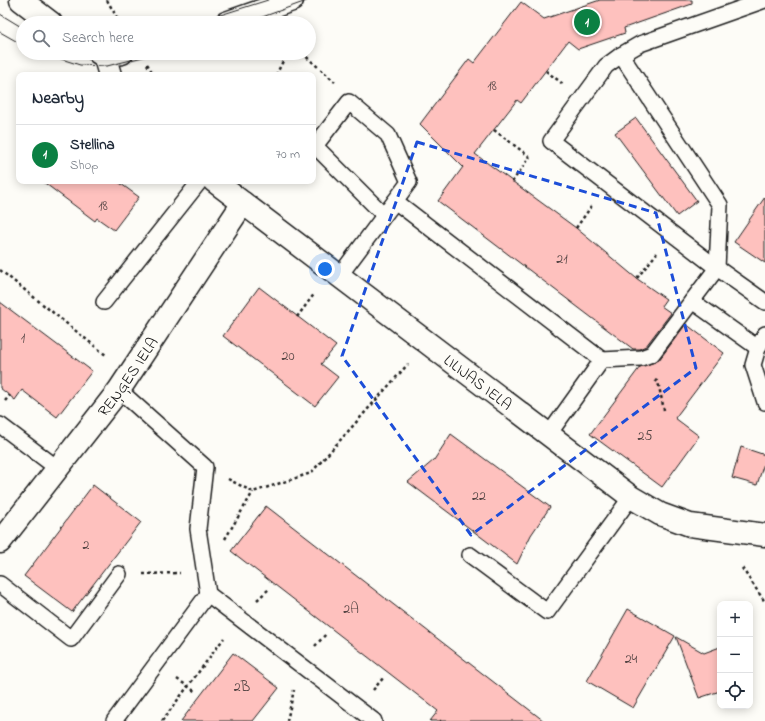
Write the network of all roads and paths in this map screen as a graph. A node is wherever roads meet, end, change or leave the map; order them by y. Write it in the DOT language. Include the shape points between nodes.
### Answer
graph roads {
  1 [pos="107,0"];
  2 [pos="292,0"];
  3 [pos="765,0"];
  4 [pos="251,7"];
  5 [pos="116,16"];
  6 [pos="237,16"];
  7 [pos="621,55"];
  8 [pos="284,60"];
  9 [pos="310,60"];
  10 [pos="150,68"];
  11 [pos="152,72"];
  12 [pos="278,72"];
  13 [pos="349,102"];
  14 [pos="494,130"];
  15 [pos="551,141"];
  16 [pos="316,145"];
  17 [pos="316,147"];
  18 [pos="530,157"];
  19 [pos="512,182"];
  20 [pos="198,184"];
  21 [pos="218,184"];
  22 [pos="395,202"];
  23 [pos="243,203"];
  24 [pos="594,203"];
  25 [pos="384,215"];
  26 [pos="576,228"];
  27 [pos="660,249"];
  28 [pos="717,268"];
  29 [pos="0,270"];
  30 [pos="340,276"];
  31 [pos="636,278"];
  32 [pos="315,292"];
  33 [pos="692,301"];
  34 [pos="104,302"];
  35 [pos="765,302"];
  36 [pos="297,316"];
  37 [pos="765,334"];
  38 [pos="758,348"];
  39 [pos="602,360"];
  40 [pos="409,362"];
  41 [pos="124,382"];
  42 [pos="658,382"];
  43 [pos="765,402"];
  44 [pos="664,410"];
  45 [pos="0,425"];
  46 [pos="549,434"];
  47 [pos="205,467"];
  48 [pos="57,468"];
  49 [pos="253,492"];
  50 [pos="631,497"];
  51 [pos="765,535"];
  52 [pos="0,542"];
  53 [pos="470,555"];
  54 [pos="742,568"];
  55 [pos="205,573"];
  56 [pos="119,574"];
  57 [pos="0,584"];
  58 [pos="208,594"];
  59 [pos="765,602"];
  60 [pos="240,617"];
  61 [pos="114,721"];
  62 [pos="162,721"];
  63 [pos="374,721"];
  1 -- 5 [label="path"];
  2 -- 4 [label="street"];
  3 -- 7 [label="lane" via="640,44"];
  4 -- 6 [label="street"];
  7 -- 15 [label="lane" via="606,66"];
  7 -- 28 [label="lane" via="720,205"];
  8 -- 12 [label="path"];
  9 -- 13 [label="path" via="338,85"];
  10 -- 11 [label="path"];
  13 -- 16 [label="lane"];
  13 -- 22 [label="lane" via="388,136 409,182"];
  14 -- 18 [label="path"];
  15 -- 18 [label="path"];
  15 -- 28 [label="lane"];
  17 -- 25 [label="lane"];
  18 -- 19 [label="path"];
  20 -- 34 [label="lane"];
  21 -- 23 [label="street, LILIJAS IELA"];
  22 -- 25 [label="lane"];
  22 -- 39 [label="lane"];
  23 -- 30 [label="street, LILIJAS IELA"];
  23 -- 41 [label="street, REŅĢES IELA"];
  24 -- 26 [label="path"];
  25 -- 30 [label="lane"];
  27 -- 31 [label="path"];
  28 -- 33 [label="lane"];
  28 -- 35 [label="lane"];
  29 -- 41 [label="path"];
  30 -- 46 [label="street, LILIJAS IELA"];
  32 -- 36 [label="path"];
  33 -- 38 [label="lane"];
  33 -- 39 [label="lane" via="652,354 641,358"];
  37 -- 38 [label="lane"];
  38 -- 43 [label="lane" via="753,365"];
  39 -- 46 [label="lane"];
  40 -- 49 [label="path" via="311,473"];
  41 -- 47 [label="lane"];
  41 -- 48 [label="street, REŅĢES IELA"];
  42 -- 44 [label="path"];
  45 -- 48 [label="lane"];
  46 -- 50 [label="street, LILIJAS IELA"];
  47 -- 49 [label="path"];
  47 -- 55 [label="lane" via="198,529"];
  48 -- 52 [label="street, REŅĢES IELA"];
  49 -- 55 [label="path"];
  50 -- 51 [label="street, LILIJAS IELA" via="660,514 690,525"];
  50 -- 53 [label="lane" via="547,612"];
  54 -- 59 [label="path"];
  55 -- 56 [label="path"];
  55 -- 58 [label="lane"];
  56 -- 57 [label="lane" via="71,638"];
  58 -- 60 [label="lane"];
  58 -- 61 [label="lane"];
  60 -- 62 [label="path"];
  60 -- 63 [label="lane"];
}
